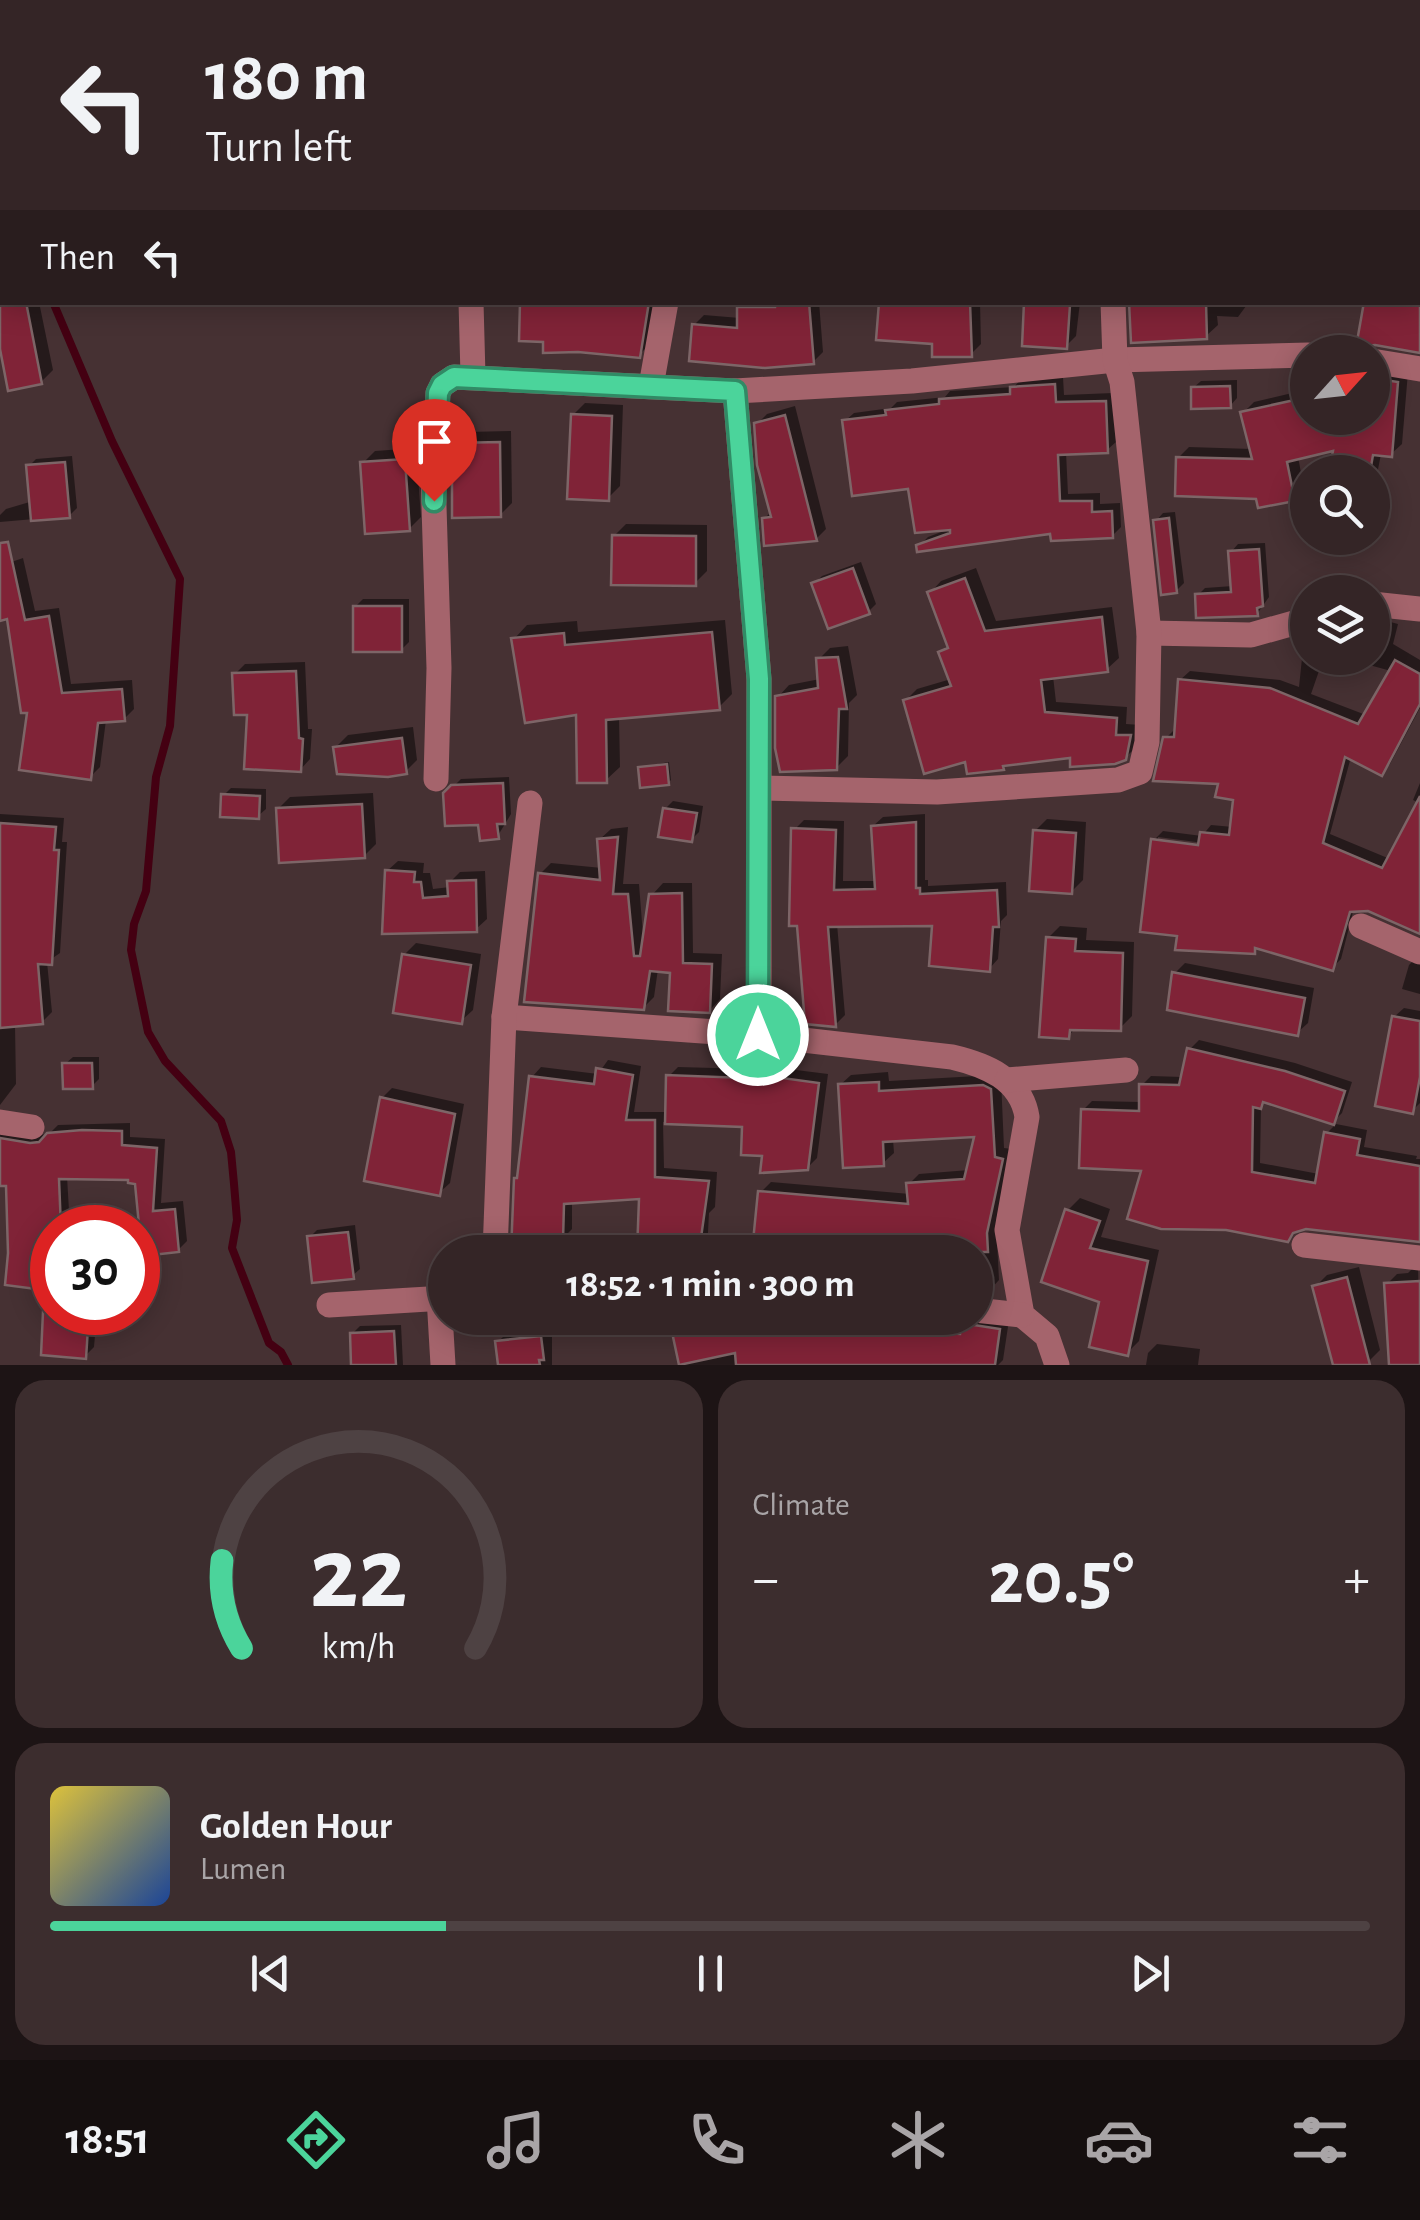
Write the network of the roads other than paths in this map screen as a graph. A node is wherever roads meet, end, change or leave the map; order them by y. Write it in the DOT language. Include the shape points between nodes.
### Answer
graph roads {
  1 [pos="471,305"];
  2 [pos="665,305"];
  3 [pos="1113,305"];
  4 [pos="1290,355"];
  5 [pos="1115,360"];
  6 [pos="1390,364"];
  7 [pos="1420,369"];
  8 [pos="473,376"];
  9 [pos="651,386"];
  10 [pos="735,391"];
  11 [pos="1390,606"];
  12 [pos="1420,609"];
  13 [pos="1290,624"];
  14 [pos="1149,634"];
  15 [pos="436,779"];
  16 [pos="760,788"];
  17 [pos="530,803"];
  18 [pos="1361,926"];
  19 [pos="1420,952"];
  20 [pos="504,1017"];
  21 [pos="758,1035"];
  22 [pos="1126,1070"];
  23 [pos="1006,1080"];
  24 [pos="0,1122"];
  25 [pos="32,1127"];
  26 [pos="496,1235"];
  27 [pos="1304,1245"];
  28 [pos="1420,1258"];
  29 [pos="428,1298"];
  30 [pos="329,1305"];
  31 [pos="993,1312"];
  32 [pos="1022,1315"];
  33 [pos="442,1335"];
  34 [pos="442,1365"];
  35 [pos="1057,1365"];
  1 -- 8 [label="street"];
  2 -- 9 [label="street"];
  3 -- 5 [label="street"];
  4 -- 5 [label="street"];
  5 -- 10 [label="street"];
  5 -- 14 [label="street"];
  6 -- 7 [label="street"];
  8 -- 9 [label="street"];
  8 -- 15 [label="street" via="442,385 436,408"];
  9 -- 10 [label="street"];
  10 -- 16 [label="street" via="759,679"];
  11 -- 12 [label="street"];
  13 -- 14 [label="street" via="1251,635"];
  14 -- 16 [label="street" via="1147,742 1134,776 938,792"];
  16 -- 21 [label="street"];
  17 -- 20 [label="street"];
  18 -- 19 [label="street"];
  20 -- 21 [label="street"];
  20 -- 26 [label="street"];
  21 -- 23 [label="street" via="952,1056"];
  22 -- 23 [label="street"];
  23 -- 32 [label="street" via="1027,1117 1007,1230"];
  24 -- 25 [label="street"];
  27 -- 28 [label="street"];
  29 -- 30 [label="street"];
  31 -- 32 [label="street"];
  32 -- 35 [label="street" via="1047,1336"];
  33 -- 34 [label="street"];
}
